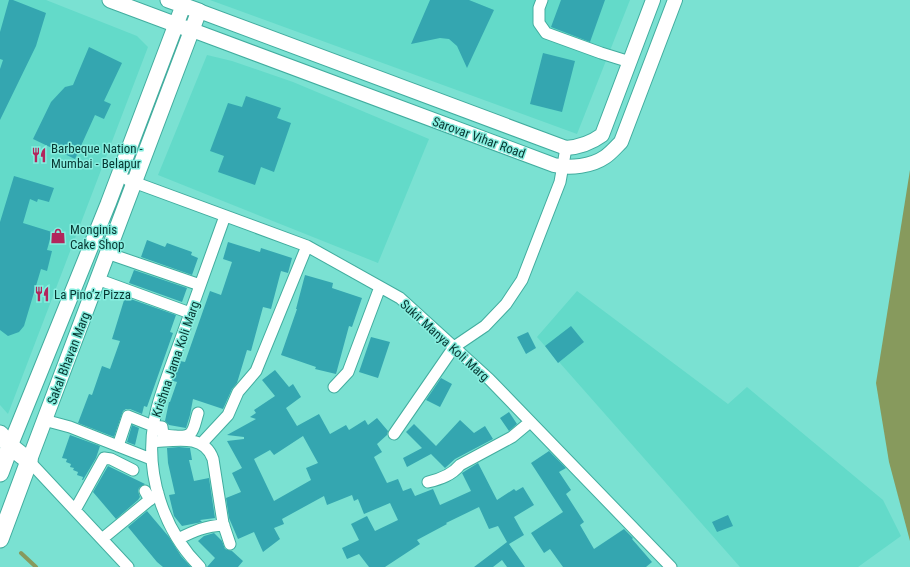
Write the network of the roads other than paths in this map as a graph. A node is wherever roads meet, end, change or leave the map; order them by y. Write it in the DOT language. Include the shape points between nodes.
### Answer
graph roads {
  1 [pos="110,0"];
  2 [pos="168,0"];
  3 [pos="542,0"];
  4 [pos="653,0"];
  5 [pos="675,0"];
  6 [pos="183,6"];
  7 [pos="199,12"];
  8 [pos="176,25"];
  9 [pos="192,30"];
  10 [pos="630,62"];
  11 [pos="566,148"];
  12 [pos="562,167"];
  13 [pos="118,176"];
  14 [pos="134,182"];
  15 [pos="225,216"];
  16 [pos="307,246"];
  17 [pos="107,252"];
  18 [pos="98,277"];
  19 [pos="200,285"];
  20 [pos="380,287"];
  21 [pos="191,310"];
  22 [pos="454,347"];
  23 [pos="334,387"];
  24 [pos="198,413"];
  25 [pos="44,420"];
  26 [pos="530,422"];
  27 [pos="153,426"];
  28 [pos="394,434"];
  29 [pos="5,440"];
  30 [pos="152,442"];
  31 [pos="201,444"];
  32 [pos="118,446"];
  33 [pos="130,451"];
  34 [pos="151,460"];
  35 [pos="29,461"];
  36 [pos="0,471"];
  37 [pos="428,482"];
  38 [pos="21,483"];
  39 [pos="151,493"];
  40 [pos="75,510"];
  41 [pos="224,525"];
  42 [pos="0,539"];
  43 [pos="102,539"];
  44 [pos="178,539"];
  45 [pos="230,544"];
  46 [pos="128,567"];
  47 [pos="200,567"];
  48 [pos="671,567"];
  1 -- 8 [label="main road"];
  2 -- 6 [label="main road"];
  3 -- 10 [label="street" via="539,23 546,33"];
  4 -- 10 [label="street"];
  5 -- 12 [label="street, Sarovar Vihar Road" via="621,142 605,157 583,166"];
  6 -- 7 [label="main road"];
  6 -- 8 [label="main road, Sakal Bhavan Marg"];
  7 -- 9 [label="main road, Sakal Bhavan Marg"];
  7 -- 11 [label="street, Sarovar Vihar Road"];
  8 -- 9 [label="main road"];
  8 -- 13 [label="main road, Sakal Bhavan Marg"];
  9 -- 12 [label="street, Sarovar Vihar Road"];
  9 -- 14 [label="main road, Sakal Bhavan Marg"];
  10 -- 11 [label="street" via="602,135 595,141"];
  11 -- 12 [label="street"];
  12 -- 22 [label="street" via="560,182 522,280 506,304 485,326"];
  13 -- 14 [label="street, Sukir Manya Koli Marg"];
  13 -- 29 [label="main road, Sakal Bhavan Marg" via="105,212"];
  14 -- 15 [label="street, Sukir Manya Koli Marg"];
  14 -- 17 [label="main road, Sakal Bhavan Marg"];
  15 -- 16 [label="street, Sukir Manya Koli Marg"];
  15 -- 19 [label="street, Krishna Jama Koli Marg"];
  16 -- 20 [label="street, Sukir Manya Koli Marg"];
  16 -- 31 [label="street" via="256,371 238,392 228,415"];
  17 -- 18 [label="main road, Sakal Bhavan Marg"];
  17 -- 19 [label="street"];
  18 -- 21 [label="street"];
  18 -- 25 [label="main road, Sakal Bhavan Marg"];
  19 -- 21 [label="street, Krishna Jama Koli Marg"];
  20 -- 22 [label="street, Sukir Manya Koli Marg" via="400,298"];
  20 -- 23 [label="street" via="348,372"];
  21 -- 27 [label="street, Krishna Jama Koli Marg"];
  22 -- 26 [label="street, Sukir Manya Koli Marg"];
  22 -- 28 [label="street"];
  24 -- 27 [label="street" via="193,430 187,436 167,436 163,434 162,427"];
  25 -- 32 [label="street" via="70,427"];
  25 -- 35 [label="main road, Sakal Bhavan Marg"];
  26 -- 37 [label="street" via="512,437 455,471"];
  26 -- 48 [label="street, Sukir Manya Koli Marg"];
  27 -- 30 [label="street, Krishna Jama Koli Marg"];
  27 -- 32 [label="street" via="128,416"];
  29 -- 35 [label="main road"];
  29 -- 36 [label="main road"];
  30 -- 31 [label="street" via="191,440"];
  30 -- 34 [label="street, Krishna Jama Koli Marg"];
  31 -- 41 [label="street" via="210,451 213,459"];
  32 -- 33 [label="street"];
  33 -- 34 [label="street"];
  33 -- 40 [label="street" via="131,469 104,458"];
  34 -- 39 [label="street, Krishna Jama Koli Marg"];
  35 -- 38 [label="main road"];
  35 -- 40 [label="street"];
  36 -- 38 [label="main road"];
  38 -- 42 [label="main road"];
  39 -- 43 [label="street"];
  39 -- 44 [label="street, Krishna Jama Koli Marg"];
  40 -- 43 [label="street"];
  41 -- 44 [label="street" via="210,526"];
  41 -- 45 [label="street"];
  43 -- 46 [label="street"];
  44 -- 47 [label="street, Krishna Jama Koli Marg"];
}
